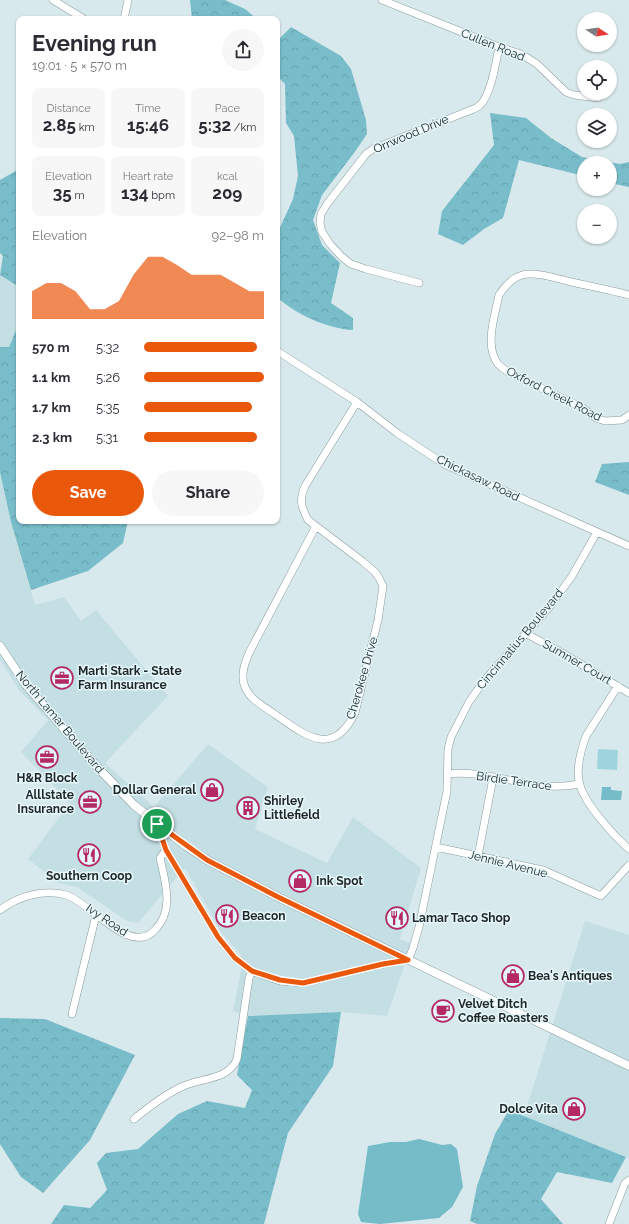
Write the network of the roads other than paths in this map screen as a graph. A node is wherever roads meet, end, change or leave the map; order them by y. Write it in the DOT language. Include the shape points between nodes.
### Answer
graph roads {
  1 [pos="53,0"];
  2 [pos="128,0"];
  3 [pos="382,0"];
  4 [pos="79,16"];
  5 [pos="125,16"];
  6 [pos="499,47"];
  7 [pos="577,95"];
  8 [pos="419,283"];
  9 [pos="629,295"];
  10 [pos="280,353"];
  11 [pos="357,402"];
  12 [pos="629,415"];
  13 [pos="316,526"];
  14 [pos="597,532"];
  15 [pos="629,546"];
  16 [pos="525,633"];
  17 [pos="0,646"];
  18 [pos="618,686"];
  19 [pos="629,693"];
  20 [pos="448,774"];
  21 [pos="493,778"];
  22 [pos="579,784"];
  23 [pos="157,824"];
  24 [pos="436,847"];
  25 [pos="629,849"];
  26 [pos="166,850"];
  27 [pos="478,856"];
  28 [pos="629,865"];
  29 [pos="0,910"];
  30 [pos="96,915"];
  31 [pos="408,960"];
  32 [pos="252,971"];
  33 [pos="72,1014"];
  34 [pos="629,1066"];
  35 [pos="134,1119"];
  36 [pos="629,1180"];
  37 [pos="609,1224"];
  1 -- 4 [label="street"];
  2 -- 5 [label="street"];
  3 -- 6 [label="street, Cullen Road"];
  6 -- 7 [label="street, Cullen Road" via="521,54 537,64 566,92"];
  6 -- 8 [label="street, Orrwood Drive" via="490,88 480,105 373,149 366,154 322,214 322,232 330,244 351,264"];
  9 -- 12 [label="street, Oxford Creek Road" via="551,277 524,274 510,282 499,295 491,345 493,356 508,372 583,408 596,418 605,421 622,420"];
  10 -- 11 [label="street, Chickasaw Road"];
  11 -- 13 [label="street, Cherokee Drive" via="301,495 303,510 308,520"];
  11 -- 14 [label="street, Chickasaw Road" via="397,433 444,464"];
  13 -- 13 [label="street, Cherokee Drive" via="250,651 243,676 251,696 300,732 314,739 323,739 342,731 354,712 378,620 383,586 375,572"];
  14 -- 15 [label="street, Chickasaw Road"];
  14 -- 16 [label="street, Cincinnatius Boulevard" via="572,576 551,605"];
  16 -- 18 [label="street, Sumner Court"];
  16 -- 20 [label="street, Cincinnatius Boulevard" via="483,682 458,722 448,749"];
  17 -- 23 [label="street, North Lamar Boulevard" via="26,685 64,730 134,805"];
  18 -- 19 [label="street, Sumner Court"];
  18 -- 22 [label="street" via="586,736 579,764"];
  20 -- 21 [label="street, Birdie Terrace"];
  20 -- 24 [label="street, Cincinnatius Boulevard"];
  21 -- 22 [label="street, Birdie Terrace" via="558,787"];
  21 -- 27 [label="street"];
  22 -- 25 [label="street" via="592,806"];
  23 -- 26 [label="street"];
  23 -- 31 [label="street, North Lamar Boulevard" via="207,860"];
  24 -- 27 [label="street, Jennie Avenue"];
  24 -- 31 [label="street, Cincinnatius Boulevard" via="419,927"];
  26 -- 30 [label="street, Ivy Road" via="160,858 167,888 166,910 153,933 129,936"];
  26 -- 32 [label="street" via="218,937 235,958"];
  27 -- 28 [label="street, Jennie Avenue" via="543,870 601,896"];
  29 -- 30 [label="street, Ivy Road" via="22,898 54,893 80,902"];
  30 -- 33 [label="street"];
  31 -- 32 [label="street" via="303,983 280,980"];
  31 -- 34 [label="street, North Lamar Boulevard"];
  32 -- 35 [label="street" via="237,1059 233,1067 224,1073 186,1085 150,1106"];
  36 -- 37 [label="street" via="625,1183"];
}
